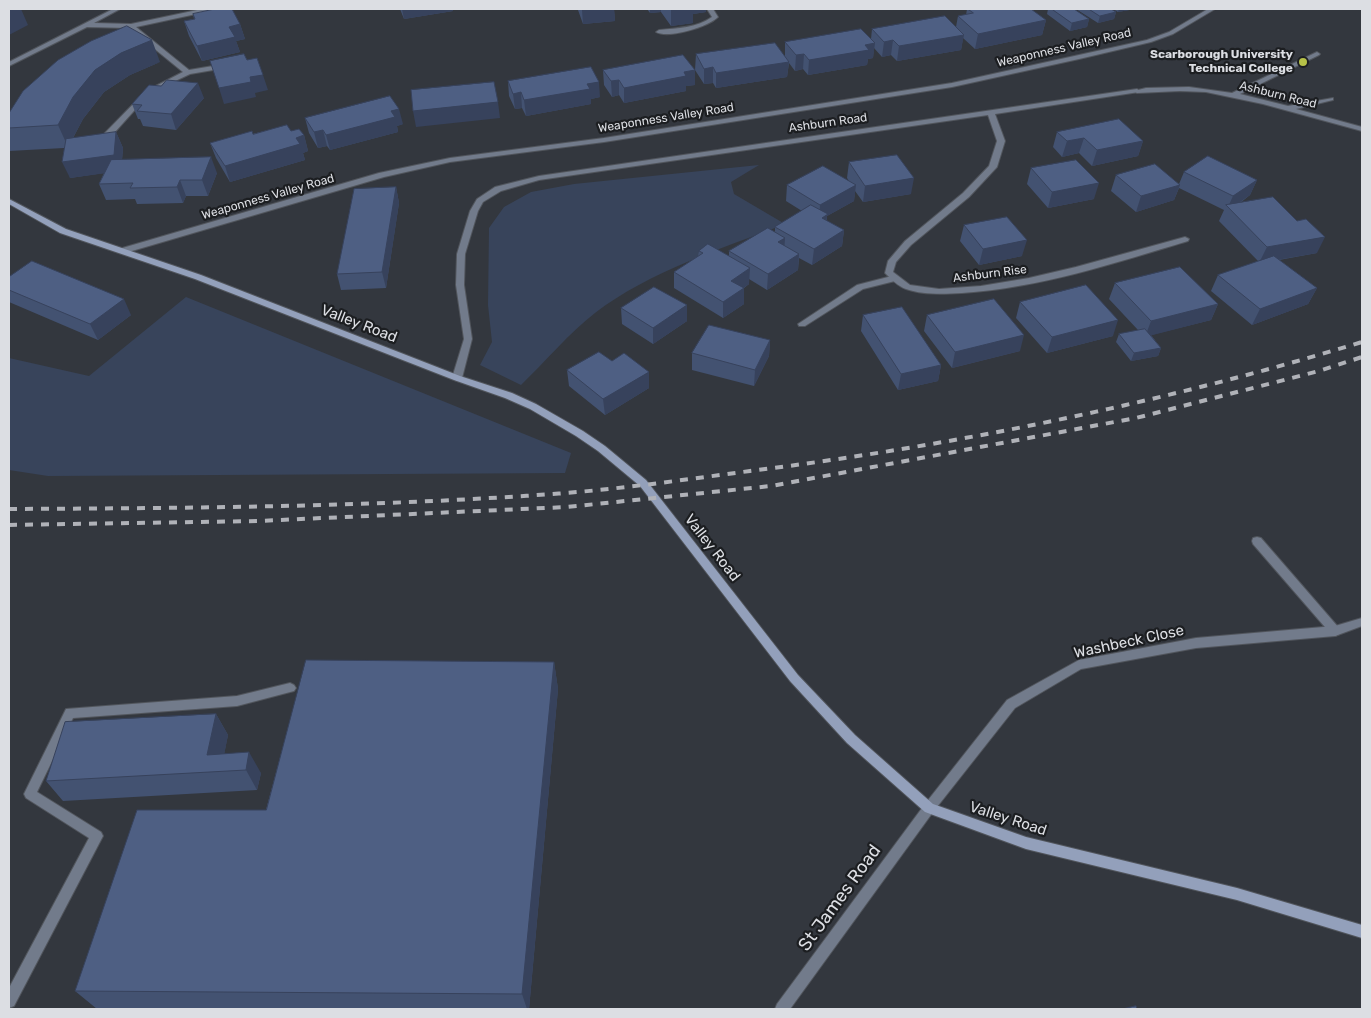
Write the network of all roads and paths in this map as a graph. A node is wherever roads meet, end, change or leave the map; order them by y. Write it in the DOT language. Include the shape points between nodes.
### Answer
graph roads {
  1 [pos="117,9"];
  2 [pos="210,9"];
  3 [pos="710,9"];
  4 [pos="1212,9"];
  5 [pos="85,25"];
  6 [pos="131,26"];
  7 [pos="659,32"];
  8 [pos="1317,54"];
  9 [pos="9,64"];
  10 [pos="234,65"];
  11 [pos="188,72"];
  12 [pos="1233,95"];
  13 [pos="1331,99"];
  14 [pos="1288,108"];
  15 [pos="991,112"];
  16 [pos="1362,129"];
  17 [pos="103,140"];
  18 [pos="9,201"];
  19 [pos="1185,240"];
  20 [pos="122,251"];
  21 [pos="892,279"];
  22 [pos="802,324"];
  23 [pos="457,378"];
  24 [pos="1257,540"];
  25 [pos="1362,622"];
  26 [pos="1335,631"];
  27 [pos="290,688"];
  28 [pos="929,808"];
  29 [pos="1362,932"];
  30 [pos="9,1001"];
  31 [pos="782,1009"];
  1 -- 5 [label="street"];
  2 -- 6 [label="street"];
  3 -- 7 [label="street" via="715,17 708,24"];
  4 -- 20 [label="street, Weaponness Valley Road" via="1171,33 1149,41 1070,59 942,86 604,140 450,160 382,175"];
  5 -- 6 [label="street"];
  5 -- 9 [label="street"];
  6 -- 11 [label="street"];
  8 -- 12 [label="street"];
  10 -- 11 [label="street"];
  11 -- 17 [label="street" via="148,92"];
  12 -- 14 [label="street, Ashburn Road"];
  12 -- 15 [label="street, Ashburn Road" via="1171,88"];
  13 -- 14 [label="street"];
  14 -- 16 [label="street, Ashburn Road"];
  15 -- 21 [label="street" via="1001,141 992,167 966,195 908,243 892,261 889,273"];
  15 -- 23 [label="street, Ashburn Road" via="539,178 498,189 480,201 474,211 461,254 460,285 468,338"];
  18 -- 20 [label="street, Valley Road" via="63,231"];
  19 -- 21 [label="street, Ashburn Rise" via="1043,279 970,291 920,292"];
  20 -- 23 [label="street, Valley Road" via="198,277"];
  21 -- 22 [label="street" via="860,287"];
  23 -- 28 [label="street, Valley Road" via="515,398 583,434 616,458 643,484 794,678 851,739"];
  24 -- 26 [label="street"];
  25 -- 26 [label="street, Washbeck Close"];
  26 -- 28 [label="street, Washbeck Close" via="1196,643 1079,665 1010,704"];
  27 -- 30 [label="street" via="237,701 70,713 30,794 96,836"];
  28 -- 29 [label="street, Valley Road" via="1026,843 1237,894"];
  28 -- 31 [label="street, St James Road"];
}
